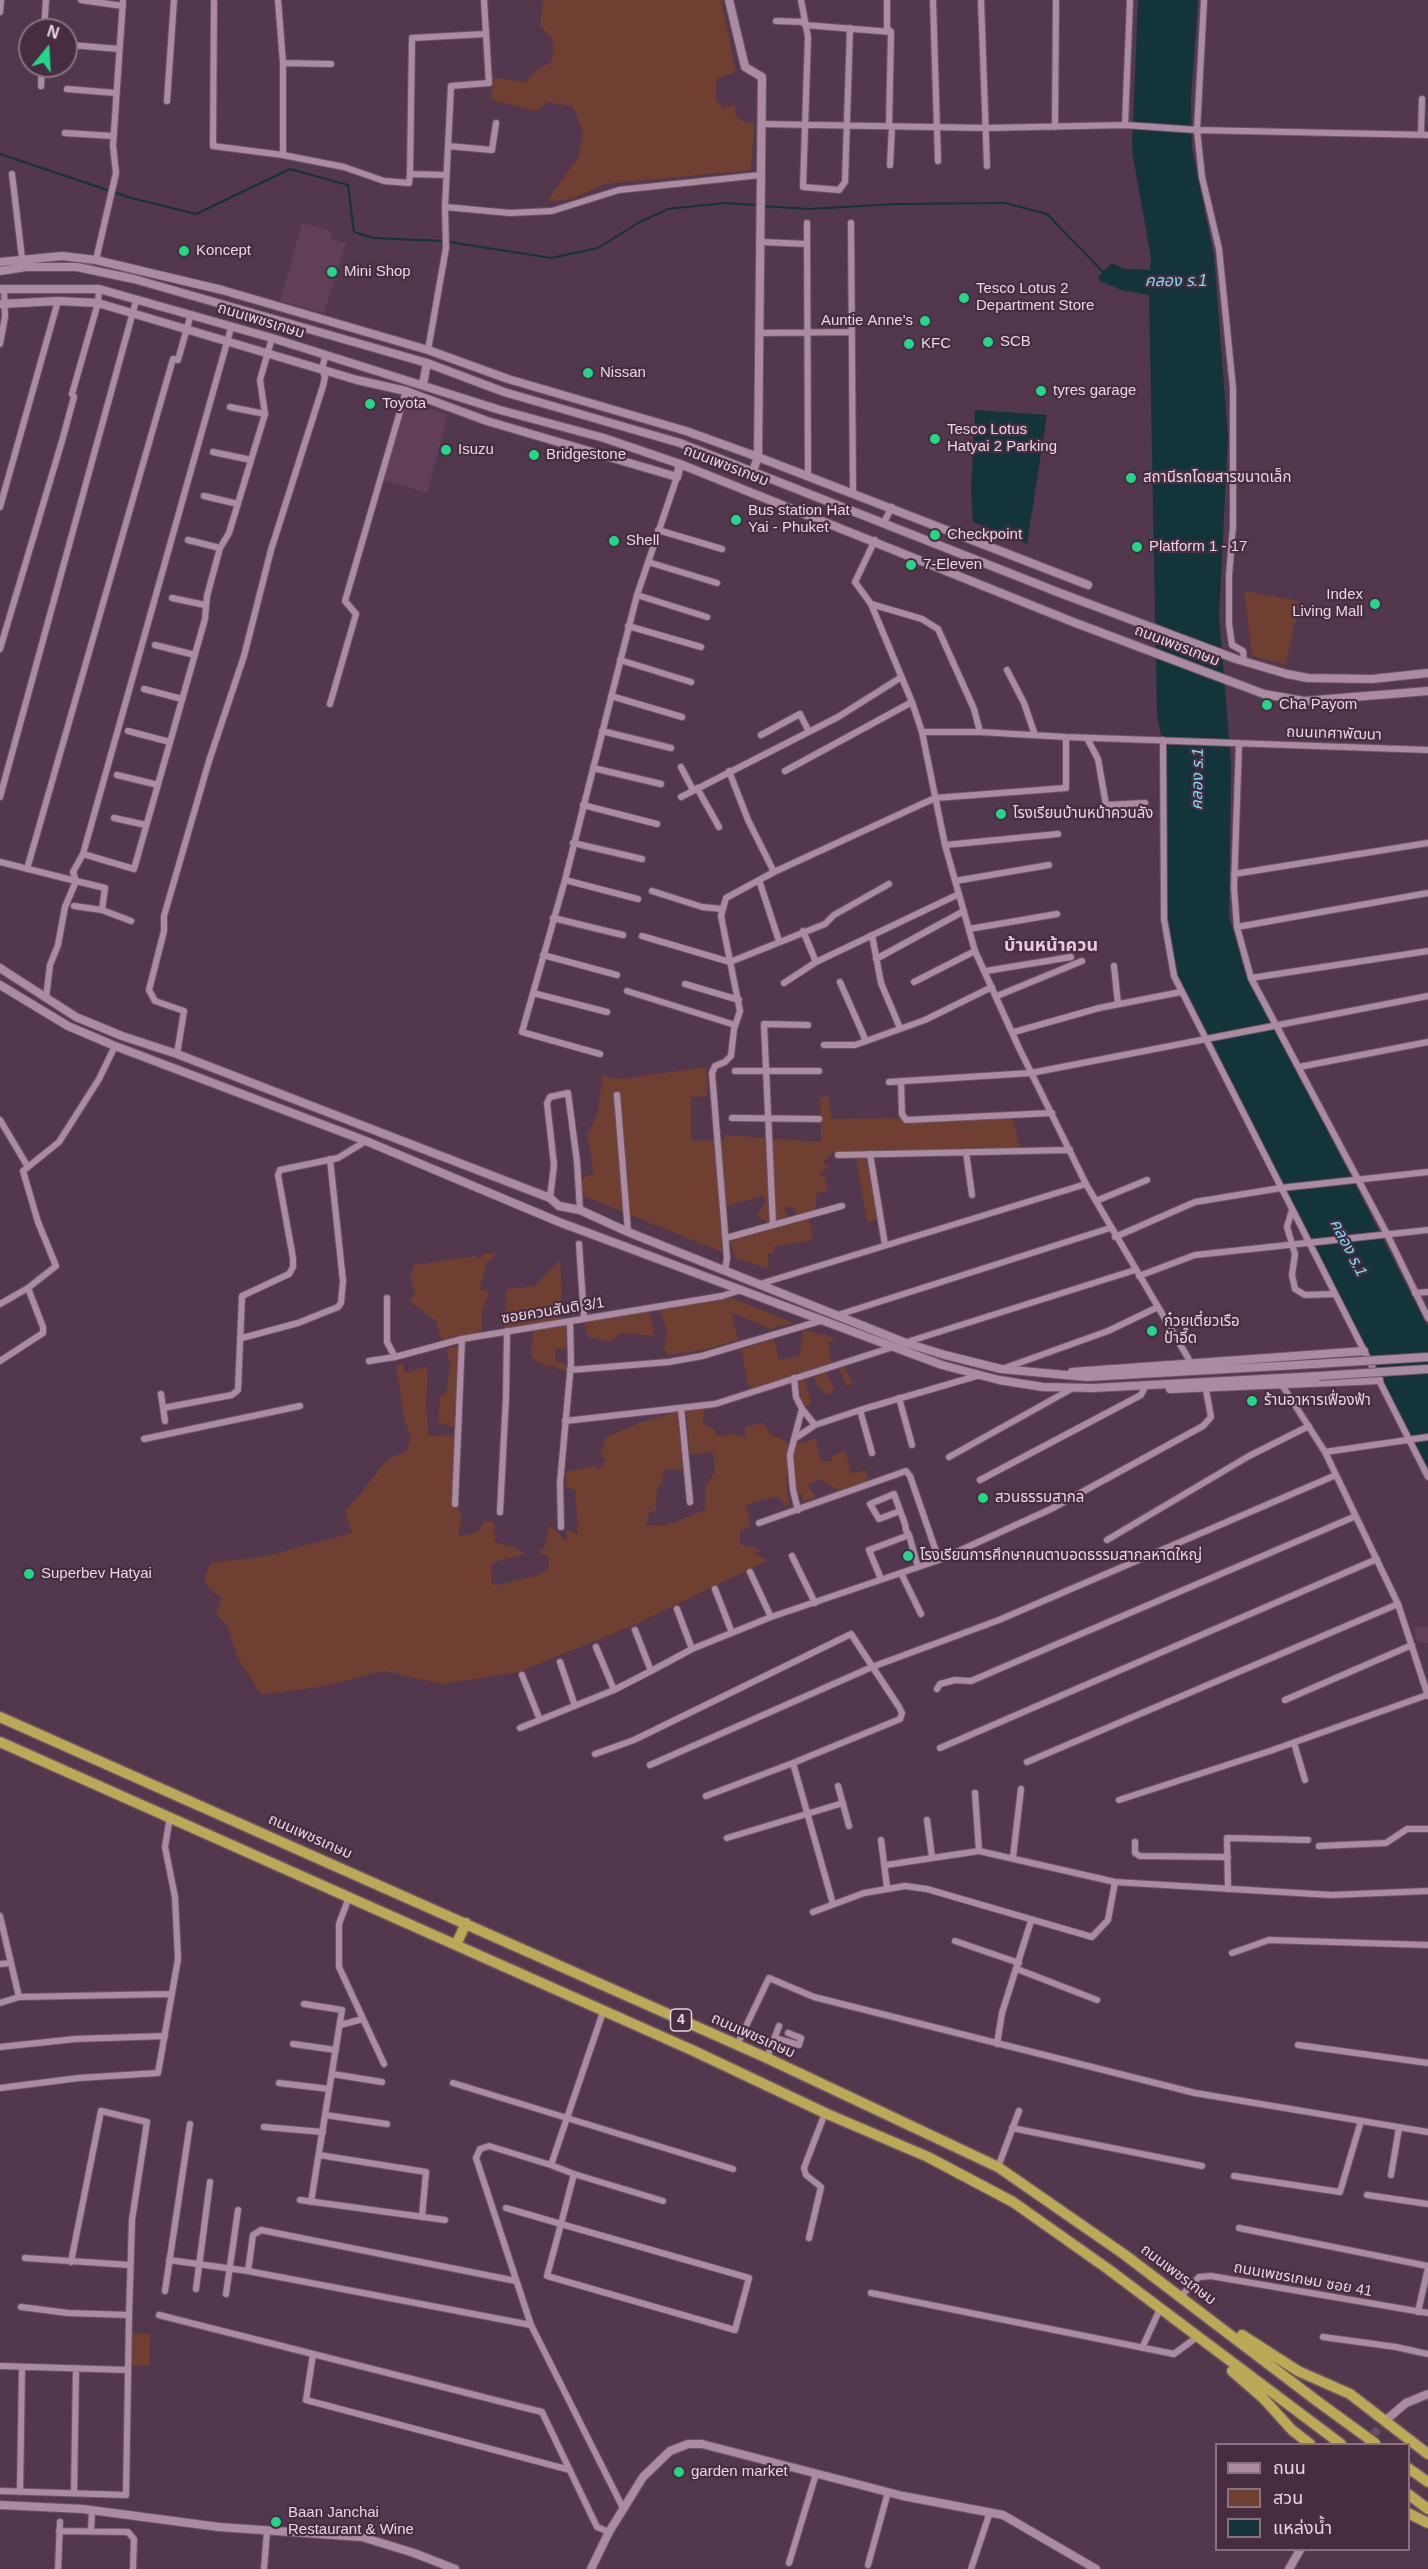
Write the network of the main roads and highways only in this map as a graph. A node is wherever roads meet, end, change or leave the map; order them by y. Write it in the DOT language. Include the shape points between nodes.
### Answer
graph roads {
  1 [pos="729,0"];
  2 [pos="0,262"];
  3 [pos="0,272"];
  4 [pos="135,274"];
  5 [pos="2,288"];
  6 [pos="3,303"];
  7 [pos="427,363"];
  8 [pos="423,384"];
  9 [pos="758,457"];
  10 [pos="680,464"];
  11 [pos="753,471"];
  12 [pos="1088,585"];
  13 [pos="1428,673"];
  14 [pos="1428,691"];
  15 [pos="0,968"];
  16 [pos="0,985"];
  17 [pos="455,1162"];
  18 [pos="449,1178"];
  19 [pos="1364,1351"];
  20 [pos="1428,1357"];
  21 [pos="1428,1369"];
  22 [pos="1041,1374"];
  23 [pos="1379,1380"];
  24 [pos="1093,1388"];
  25 [pos="0,1717"];
  26 [pos="0,1742"];
  27 [pos="466,1923"];
  28 [pos="456,1945"];
  29 [pos="1222,2327"];
  30 [pos="1223,2356"];
  31 [pos="1428,2394"];
  32 [pos="1386,2420"];
  33 [pos="1308,2443"];
  34 [pos="1338,2443"];
  35 [pos="1373,2443"];
  36 [pos="1428,2454"];
  37 [pos="1410,2469"];
  38 [pos="1424,2479"];
  39 [pos="1410,2495"];
  40 [pos="0,2505"];
  41 [pos="1428,2508"];
  42 [pos="1410,2514"];
  43 [pos="1428,2523"];
  44 [pos="1299,2551"];
  45 [pos="455,2569"];
  46 [pos="591,2569"];
  47 [pos="1096,2569"];
  48 [pos="1289,2569"];
  1 -- 9 [label="main road" via="746,67 762,77"];
  2 -- 4 [label="main road" via="62,256 96,260"];
  3 -- 4 [label="main road, ถนนเพชรเกษม" via="26,267 77,267"];
  4 -- 7 [label="main road, ถนนเพชรเกษม"];
  4 -- 9 [label="main road" via="222,290 428,350"];
  5 -- 8 [label="main road, ถนนเพชรเกษม" via="99,289"];
  6 -- 10 [label="main road" via="98,303 406,391 487,421 676,477"];
  7 -- 8 [label="main road"];
  7 -- 11 [label="main road, ถนนเพชรเกษม" via="504,392 680,443"];
  8 -- 10 [label="main road, ถนนเพชรเกษม"];
  9 -- 11 [label="main road"];
  9 -- 12 [label="main road"];
  10 -- 14 [label="main road, ถนนเพชรเกษม" via="1238,686 1304,702"];
  11 -- 13 [label="main road, ถนนเพชรเกษม" via="1240,661 1308,678 1372,679"];
  15 -- 17 [label="main road" via="76,1017"];
  16 -- 18 [label="main road" via="68,1026 366,1141"];
  17 -- 18 [label="main road"];
  17 -- 22 [label="main road" via="906,1343 1001,1369"];
  18 -- 24 [label="main road" via="890,1348 981,1375 1043,1387"];
  19 -- 22 [label="main road"];
  20 -- 22 [label="main road, bridge" via="1087,1377"];
  21 -- 24 [label="main road, bridge"];
  23 -- 24 [label="main road" via="1206,1390"];
  25 -- 27 [label="highway, ถนนเพชรเกษม / 4"];
  26 -- 28 [label="highway, 4"];
  27 -- 28 [label="highway"];
  27 -- 29 [label="highway, ถนนเพชรเกษม / 4" via="998,2167"];
  28 -- 30 [label="highway, 4" via="928,2157 1013,2202"];
  29 -- 32 [label="highway" via="1233,2329 1298,2371 1350,2394"];
  29 -- 35 [label="highway, ถนนเพชรเกษม / 4, bridge"];
  30 -- 33 [label="highway" via="1227,2368"];
  30 -- 34 [label="highway, 4"];
  31 -- 32 [label="main road" via="1406,2403"];
  32 -- 36 [label="highway"];
  37 -- 38 [label="highway"];
  39 -- 41 [label="highway"];
  40 -- 45 [label="main road" via="92,2510 267,2531 362,2537"];
  42 -- 43 [label="highway"];
  44 -- 48 [label="main road"];
  46 -- 47 [label="main road" via="643,2477 680,2445 702,2444 888,2492 990,2512 1020,2524"];
}
